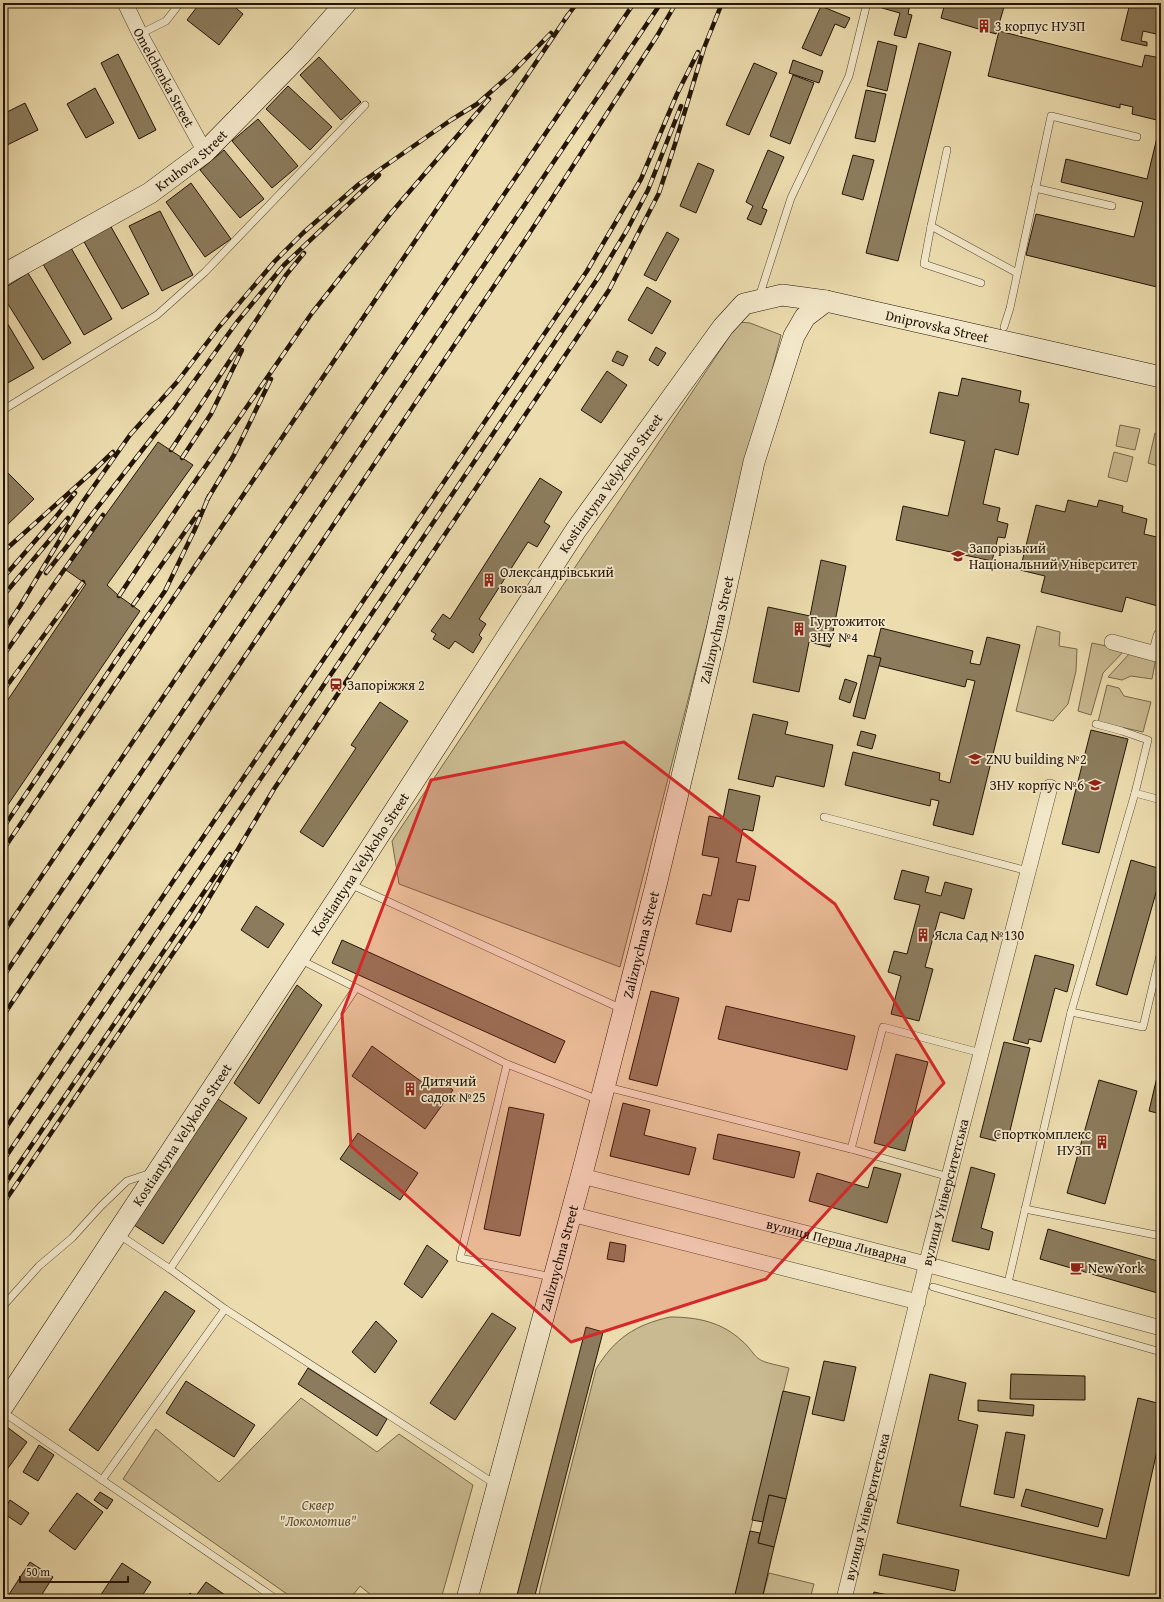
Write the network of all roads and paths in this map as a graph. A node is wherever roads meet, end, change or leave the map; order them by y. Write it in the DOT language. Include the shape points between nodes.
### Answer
graph roads {
  1 [pos="125,3"];
  2 [pos="180,3"];
  3 [pos="346,3"];
  4 [pos="868,3"];
  5 [pos="140,34"];
  6 [pos="365,105"];
  7 [pos="1137,137"];
  8 [pos="947,150"];
  9 [pos="205,152"];
  10 [pos="1035,188"];
  11 [pos="1112,206"];
  12 [pos="931,226"];
  13 [pos="1018,273"];
  14 [pos="3,275"];
  15 [pos="981,282"];
  16 [pos="758,300"];
  17 [pos="826,301"];
  18 [pos="723,326"];
  19 [pos="1004,327"];
  20 [pos="1161,377"];
  21 [pos="3,410"];
  22 [pos="1161,636"];
  23 [pos="1112,642"];
  24 [pos="1096,724"];
  25 [pos="1050,788"];
  26 [pos="1134,793"];
  27 [pos="1161,800"];
  28 [pos="824,816"];
  29 [pos="1028,871"];
  30 [pos="348,883"];
  31 [pos="1161,951"];
  32 [pos="298,958"];
  33 [pos="356,988"];
  34 [pos="624,1010"];
  35 [pos="1071,1012"];
  36 [pos="981,1053"];
  37 [pos="507,1064"];
  38 [pos="603,1094"];
  39 [pos="851,1149"];
  40 [pos="158,1170"];
  41 [pos="582,1176"];
  42 [pos="949,1177"];
  43 [pos="1025,1209"];
  44 [pos="571,1214"];
  45 [pos="117,1233"];
  46 [pos="1161,1236"];
  47 [pos="927,1265"];
  48 [pos="170,1269"];
  49 [pos="554,1277"];
  50 [pos="933,1287"];
  51 [pos="1007,1287"];
  52 [pos="918,1302"];
  53 [pos="3,1306"];
  54 [pos="226,1309"];
  55 [pos="1161,1328"];
  56 [pos="1161,1352"];
  57 [pos="3,1406"];
  58 [pos="3,1412"];
  59 [pos="102,1480"];
  60 [pos="498,1486"];
  61 [pos="276,1599"];
  62 [pos="468,1599"];
  63 [pos="844,1599"];
  1 -- 5 [label="street, Omelchenka Street"];
  2 -- 5 [label="lane" via="166,21"];
  3 -- 9 [label="street, Kruhova Street" via="300,55"];
  4 -- 16 [label="lane" via="849,76 791,198"];
  5 -- 9 [label="street, Omelchenka Street"];
  6 -- 21 [label="lane" via="205,272 157,315"];
  7 -- 10 [label="lane" via="1051,116"];
  8 -- 12 [label="lane"];
  9 -- 14 [label="street, Kruhova Street" via="150,193"];
  10 -- 11 [label="lane"];
  10 -- 13 [label="lane"];
  12 -- 13 [label="lane"];
  12 -- 15 [label="lane" via="924,264"];
  13 -- 19 [label="lane"];
  16 -- 17 [label="street, Dniprovska Street" via="782,295"];
  16 -- 18 [label="street, Dniprovska Street" via="744,304"];
  17 -- 20 [label="street, Dniprovska Street"];
  17 -- 34 [label="street, Zaliznychna Street" via="805,317 794,336 754,462 716,634"];
  18 -- 30 [label="street, Kostiantyna Velykoho Street" via="576,530"];
  22 -- 23 [label="street" via="1156,654"];
  24 -- 26 [label="lane" via="1148,740"];
  25 -- 29 [label="street, вулиця Університетська"];
  26 -- 27 [label="lane"];
  26 -- 35 [label="lane"];
  28 -- 29 [label="lane"];
  29 -- 36 [label="street, вулиця Університетська"];
  30 -- 32 [label="street, Kostiantyna Velykoho Street"];
  30 -- 34 [label="lane"];
  31 -- 35 [label="lane" via="1143,1027"];
  32 -- 33 [label="lane"];
  32 -- 40 [label="street, Kostiantyna Velykoho Street"];
  33 -- 37 [label="lane"];
  33 -- 48 [label="lane"];
  34 -- 38 [label="street, Zaliznychna Street"];
  35 -- 43 [label="lane"];
  36 -- 39 [label="lane" via="883,1027"];
  36 -- 42 [label="street, вулиця Університетська"];
  37 -- 38 [label="lane"];
  37 -- 49 [label="lane" via="460,1258"];
  38 -- 39 [label="lane"];
  38 -- 41 [label="street, Zaliznychna Street"];
  39 -- 42 [label="lane"];
  40 -- 45 [label="street, Kostiantyna Velykoho Street"];
  40 -- 53 [label="lane" via="128,1181 72,1238 39,1266"];
  41 -- 44 [label="street, Zaliznychna Street"];
  41 -- 47 [label="street, вулиця Перша Ливарна"];
  42 -- 47 [label="street, вулиця Університетська"];
  43 -- 46 [label="lane"];
  43 -- 51 [label="lane"];
  44 -- 49 [label="street, Zaliznychna Street"];
  44 -- 52 [label="street"];
  45 -- 48 [label="lane"];
  45 -- 57 [label="street, Kostiantyna Velykoho Street"];
  47 -- 51 [label="street, вулиця Перша Ливарна"];
  47 -- 52 [label="street, вулиця Університетська"];
  48 -- 54 [label="lane"];
  49 -- 60 [label="street, Zaliznychna Street"];
  50 -- 56 [label="lane"];
  51 -- 55 [label="street, вулиця Перша Ливарна"];
  52 -- 63 [label="street, вулиця Університетська"];
  54 -- 59 [label="lane"];
  54 -- 60 [label="lane"];
  58 -- 59 [label="lane"];
  59 -- 61 [label="lane"];
  60 -- 62 [label="street, Zaliznychna Street"];
}
